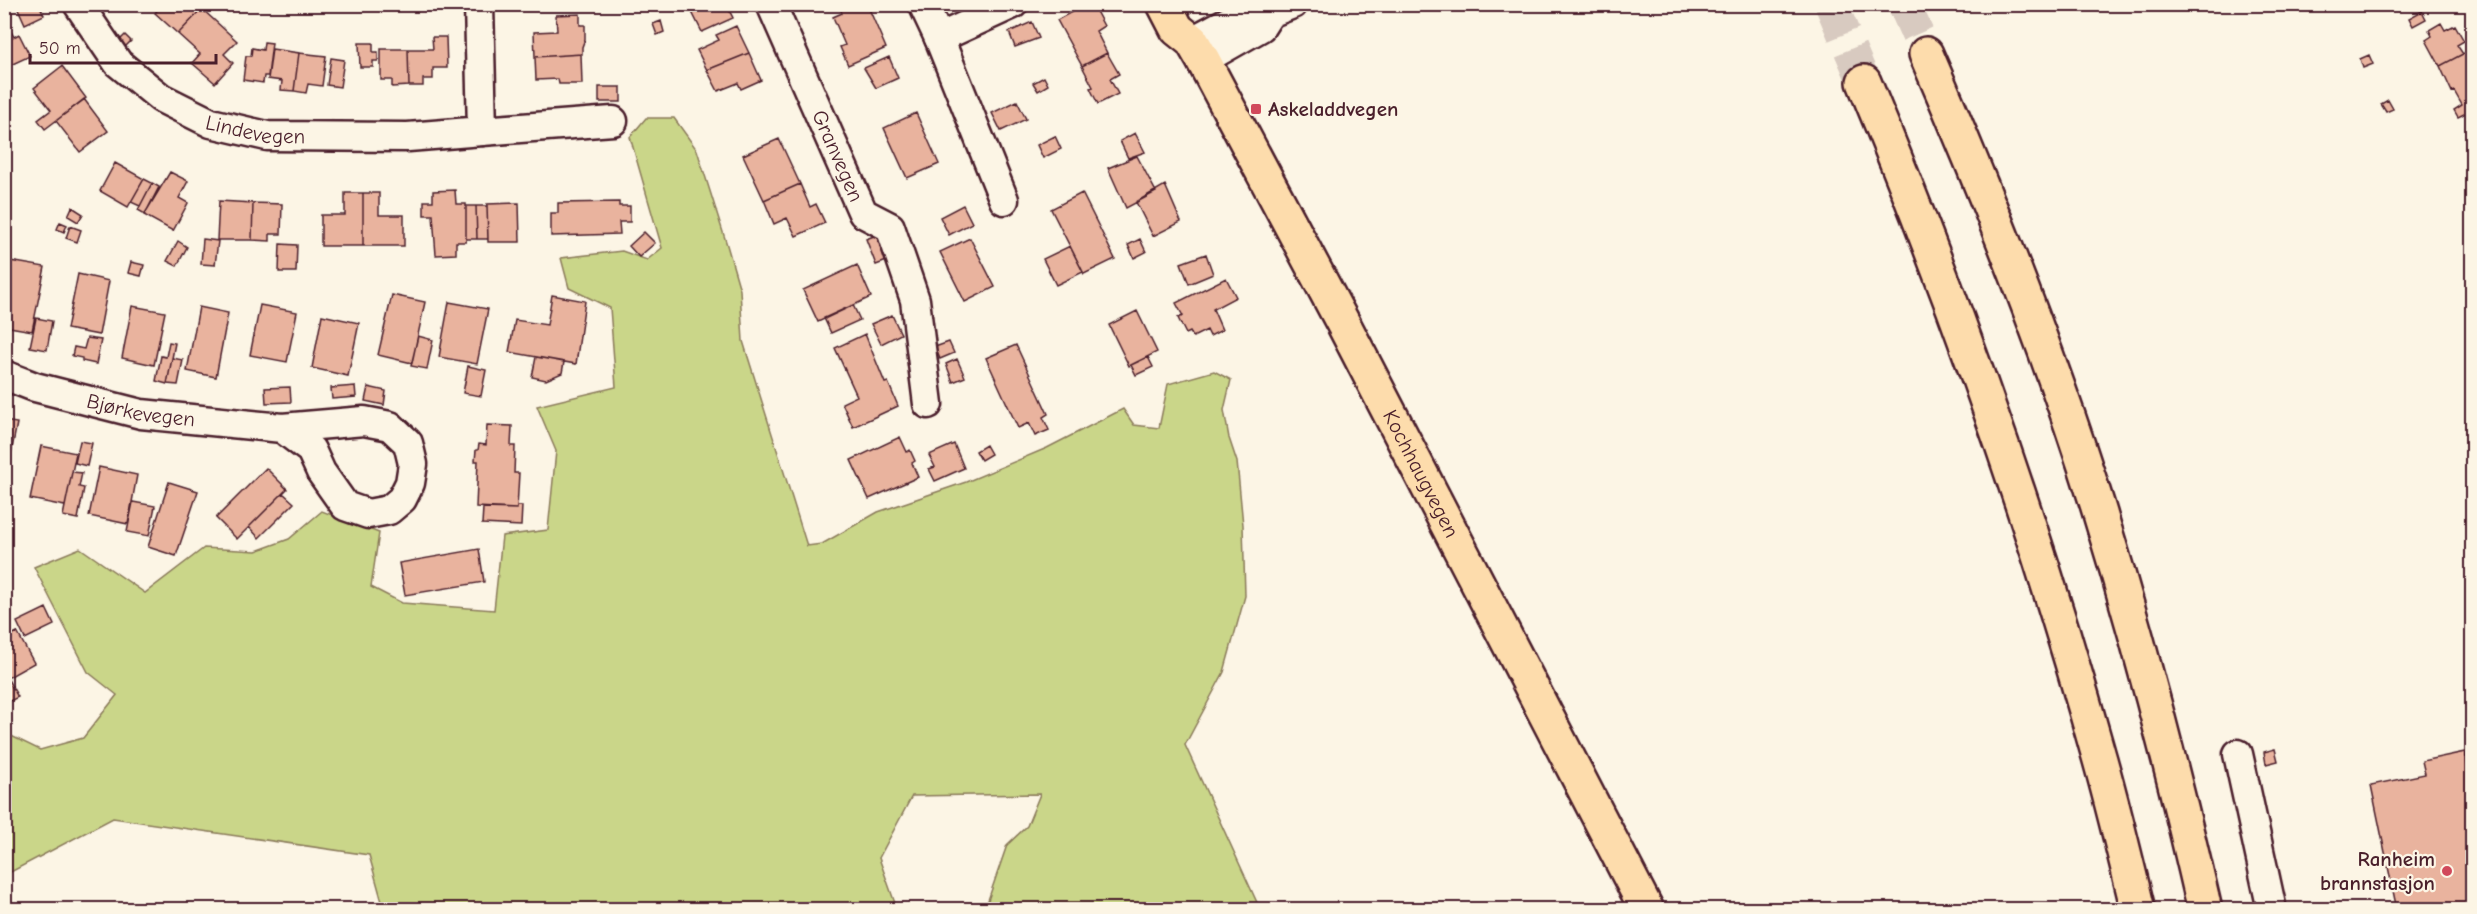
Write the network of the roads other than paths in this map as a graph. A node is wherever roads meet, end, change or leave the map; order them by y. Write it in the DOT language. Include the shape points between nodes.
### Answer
graph roads {
  1 [pos="78,4"];
  2 [pos="479,4"];
  3 [pos="771,4"];
  4 [pos="923,4"];
  5 [pos="1013,4"];
  6 [pos="1164,4"];
  7 [pos="1183,4"];
  8 [pos="1282,9"];
  9 [pos="939,38"];
  10 [pos="1197,50"];
  11 [pos="1926,54"];
  12 [pos="1864,82"];
  13 [pos="613,121"];
  14 [pos="482,130"];
  15 [pos="1004,200"];
  16 [pos="4,375"];
  17 [pos="928,404"];
  18 [pos="282,428"];
  19 [pos="2238,754"];
  20 [pos="1647,909"];
  21 [pos="2138,909"];
  22 [pos="2205,909"];
  23 [pos="2272,909"];
  1 -- 14 [label="street, Lindevegen" via="118,63 161,98 211,123 267,136 408,137"];
  2 -- 14 [label="street"];
  3 -- 17 [label="street, Granvegen" via="863,213 890,227 915,300"];
  4 -- 9 [label="street"];
  5 -- 9 [label="street"];
  6 -- 10 [label="main road, Kochhaugvegen" via="1177,29"];
  7 -- 10 [label="main road, Kochhaugvegen" via="1192,22"];
  8 -- 10 [label="street" via="1253,8"];
  9 -- 15 [label="street"];
  10 -- 20 [label="main road, Kochhaugvegen"];
  11 -- 22 [label="main road" via="2019,282 2098,507 2165,743"];
  12 -- 21 [label="main road" via="1956,314 2033,537 2101,762"];
  13 -- 14 [label="street, Lindevegen"];
  16 -- 18 [label="street, Bjørkevegen" via="35,387 141,414"];
  19 -- 23 [label="street"];
}
